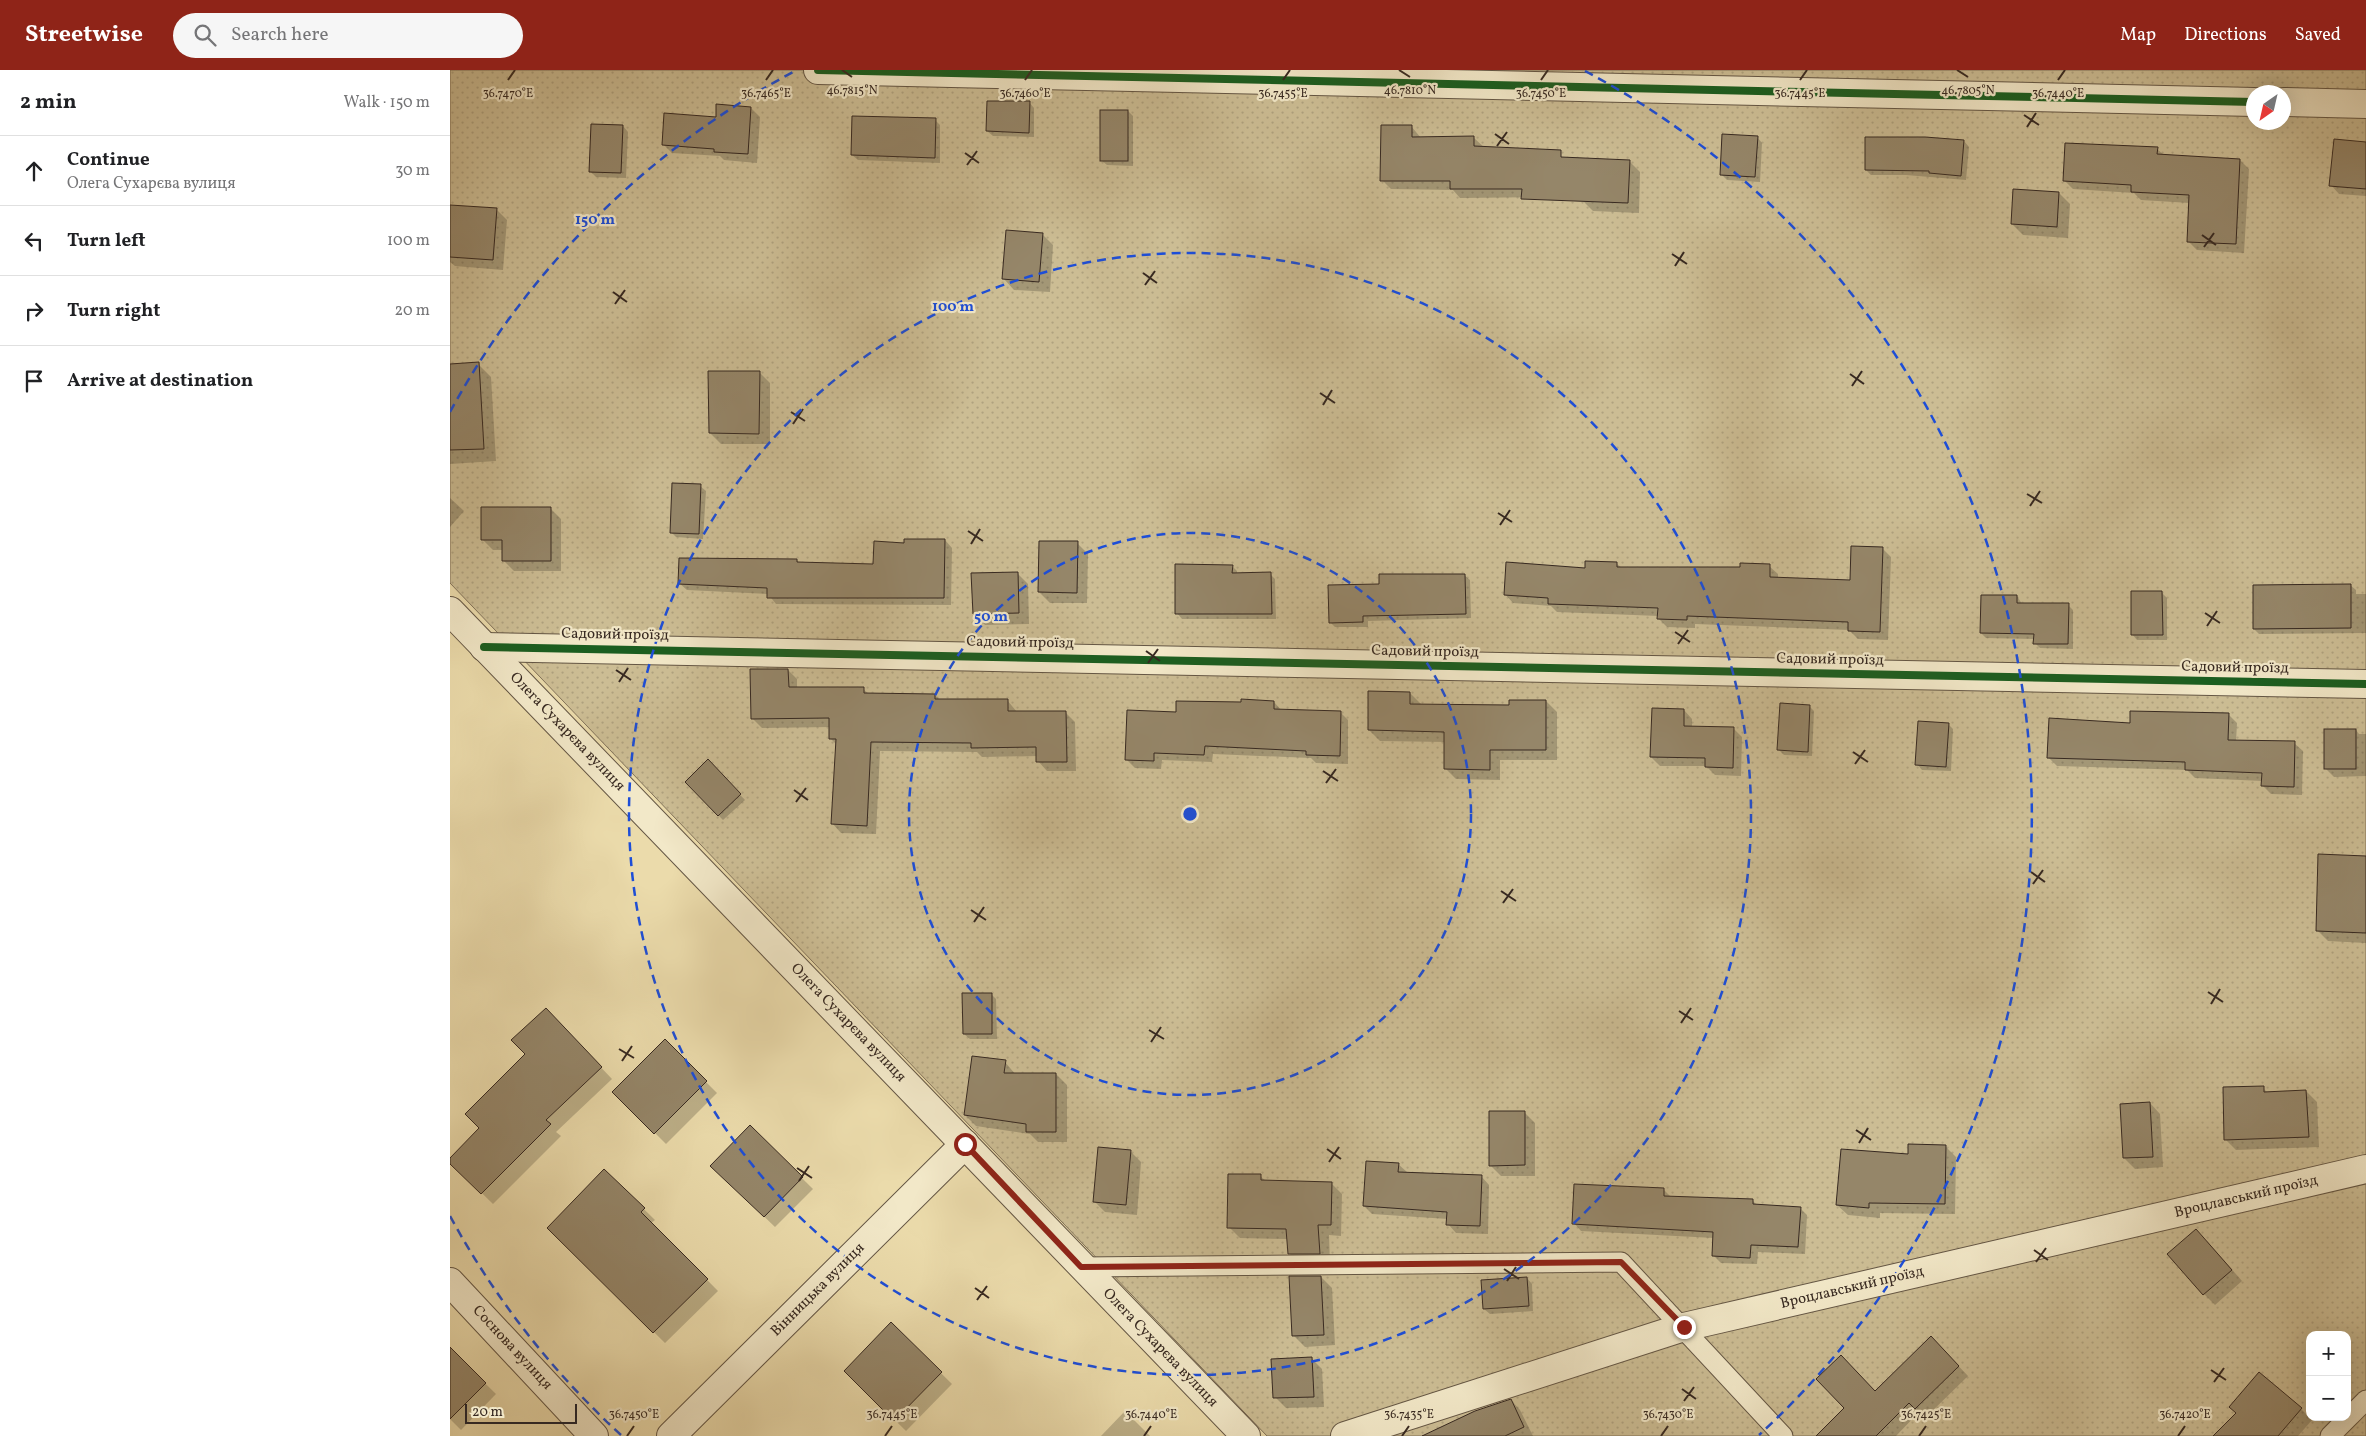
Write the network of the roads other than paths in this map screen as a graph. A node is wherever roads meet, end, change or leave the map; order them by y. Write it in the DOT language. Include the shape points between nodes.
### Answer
graph roads {
  1 [pos="818,70"];
  2 [pos="2246,102"];
  3 [pos="2291,102"];
  4 [pos="2366,104"];
  5 [pos="450,612"];
  6 [pos="484,647"];
  7 [pos="2366,684"];
  8 [pos="965,1144"];
  9 [pos="2366,1169"];
  10 [pos="1081,1267"];
  11 [pos="450,1282"];
  12 [pos="1684,1327"];
  13 [pos="2366,1400"];
  14 [pos="594,1436"];
  15 [pos="671,1436"];
  16 [pos="1246,1436"];
  17 [pos="1345,1436"];
  18 [pos="1783,1436"];
  19 [pos="2330,1436"];
  1 -- 2 [label="street"];
  3 -- 4 [label="street"];
  5 -- 6 [label="street, Олега Сухарєва вулиця"];
  6 -- 7 [label="street, Садовий проїзд"];
  6 -- 8 [label="street, Олега Сухарєва вулиця"];
  8 -- 10 [label="street, Олега Сухарєва вулиця"];
  8 -- 15 [label="street, Вінницька вулиця"];
  9 -- 12 [label="street, Вроцлавський проїзд"];
  10 -- 12 [label="lane" via="1621,1262"];
  10 -- 16 [label="street, Олега Сухарєва вулиця"];
  11 -- 14 [label="street, Соснова вулиця"];
  12 -- 17 [label="street, Вроцлавський проїзд"];
  12 -- 18 [label="lane"];
  13 -- 19 [label="lane"];
}
